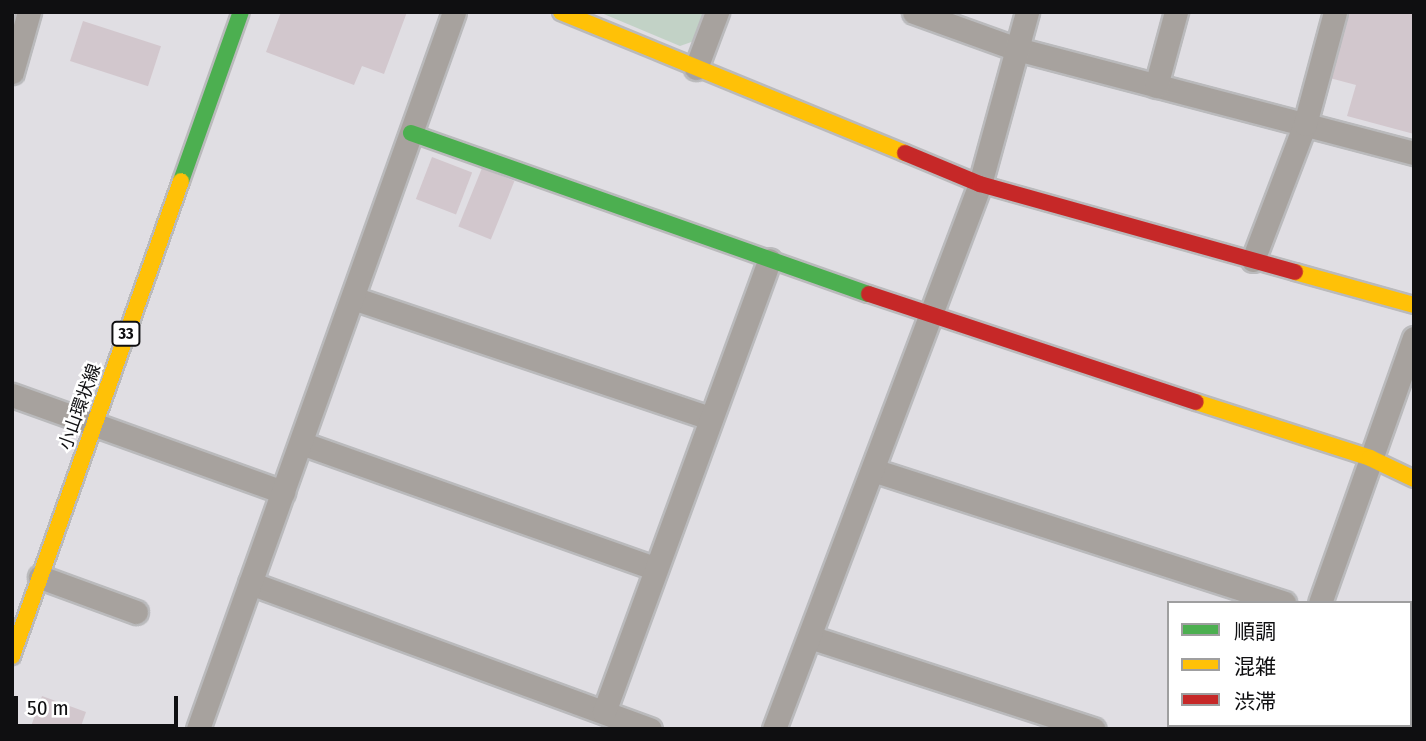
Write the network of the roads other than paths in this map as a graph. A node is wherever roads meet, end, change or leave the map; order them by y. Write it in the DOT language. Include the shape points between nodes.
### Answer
graph roads {
  1 [pos="29,12"];
  2 [pos="241,12"];
  3 [pos="454,12"];
  4 [pos="561,12"];
  5 [pos="717,12"];
  6 [pos="914,12"];
  7 [pos="1027,12"];
  8 [pos="1176,12"];
  9 [pos="1335,12"];
  10 [pos="1017,49"];
  11 [pos="696,68"];
  12 [pos="12,72"];
  13 [pos="1156,86"];
  14 [pos="1305,124"];
  15 [pos="411,133"];
  16 [pos="1414,153"];
  17 [pos="980,184"];
  18 [pos="769,260"];
  19 [pos="1253,260"];
  20 [pos="353,298"];
  21 [pos="1414,305"];
  22 [pos="931,316"];
  23 [pos="1414,338"];
  24 [pos="12,395"];
  25 [pos="710,418"];
  26 [pos="95,422"];
  27 [pos="301,443"];
  28 [pos="1370,458"];
  29 [pos="873,470"];
  30 [pos="1414,479"];
  31 [pos="283,492"];
  32 [pos="654,568"];
  33 [pos="40,577"];
  34 [pos="250,583"];
  35 [pos="1278,601"];
  36 [pos="1321,601"];
  37 [pos="136,612"];
  38 [pos="810,637"];
  39 [pos="14,644"];
  40 [pos="604,712"];
  41 [pos="200,728"];
  42 [pos="650,729"];
  43 [pos="774,729"];
  44 [pos="1093,729"];
  1 -- 12 [label="street"];
  2 -- 26 [label="street, 小山環状線 / 33"];
  3 -- 15 [label="street"];
  4 -- 11 [label="street"];
  5 -- 11 [label="street"];
  6 -- 10 [label="street"];
  7 -- 10 [label="street"];
  8 -- 13 [label="street"];
  9 -- 14 [label="street"];
  10 -- 13 [label="street"];
  10 -- 17 [label="street"];
  11 -- 17 [label="street"];
  13 -- 14 [label="street"];
  14 -- 16 [label="street"];
  14 -- 19 [label="street"];
  15 -- 18 [label="street"];
  15 -- 20 [label="street"];
  17 -- 19 [label="street"];
  17 -- 22 [label="street"];
  18 -- 22 [label="street"];
  18 -- 25 [label="street"];
  19 -- 21 [label="street"];
  20 -- 25 [label="street"];
  20 -- 27 [label="street"];
  22 -- 28 [label="street"];
  22 -- 29 [label="street"];
  23 -- 28 [label="street"];
  24 -- 26 [label="street"];
  25 -- 32 [label="street"];
  26 -- 31 [label="street"];
  26 -- 33 [label="street, 小山環状線 / 33"];
  27 -- 31 [label="street"];
  27 -- 32 [label="street"];
  28 -- 30 [label="street"];
  28 -- 36 [label="street"];
  29 -- 35 [label="street"];
  29 -- 38 [label="street"];
  31 -- 34 [label="street"];
  32 -- 40 [label="street"];
  33 -- 37 [label="street"];
  33 -- 39 [label="street, 小山環状線 / 33"];
  34 -- 40 [label="street"];
  34 -- 41 [label="street"];
  38 -- 43 [label="street"];
  38 -- 44 [label="street"];
  40 -- 42 [label="street"];
}
